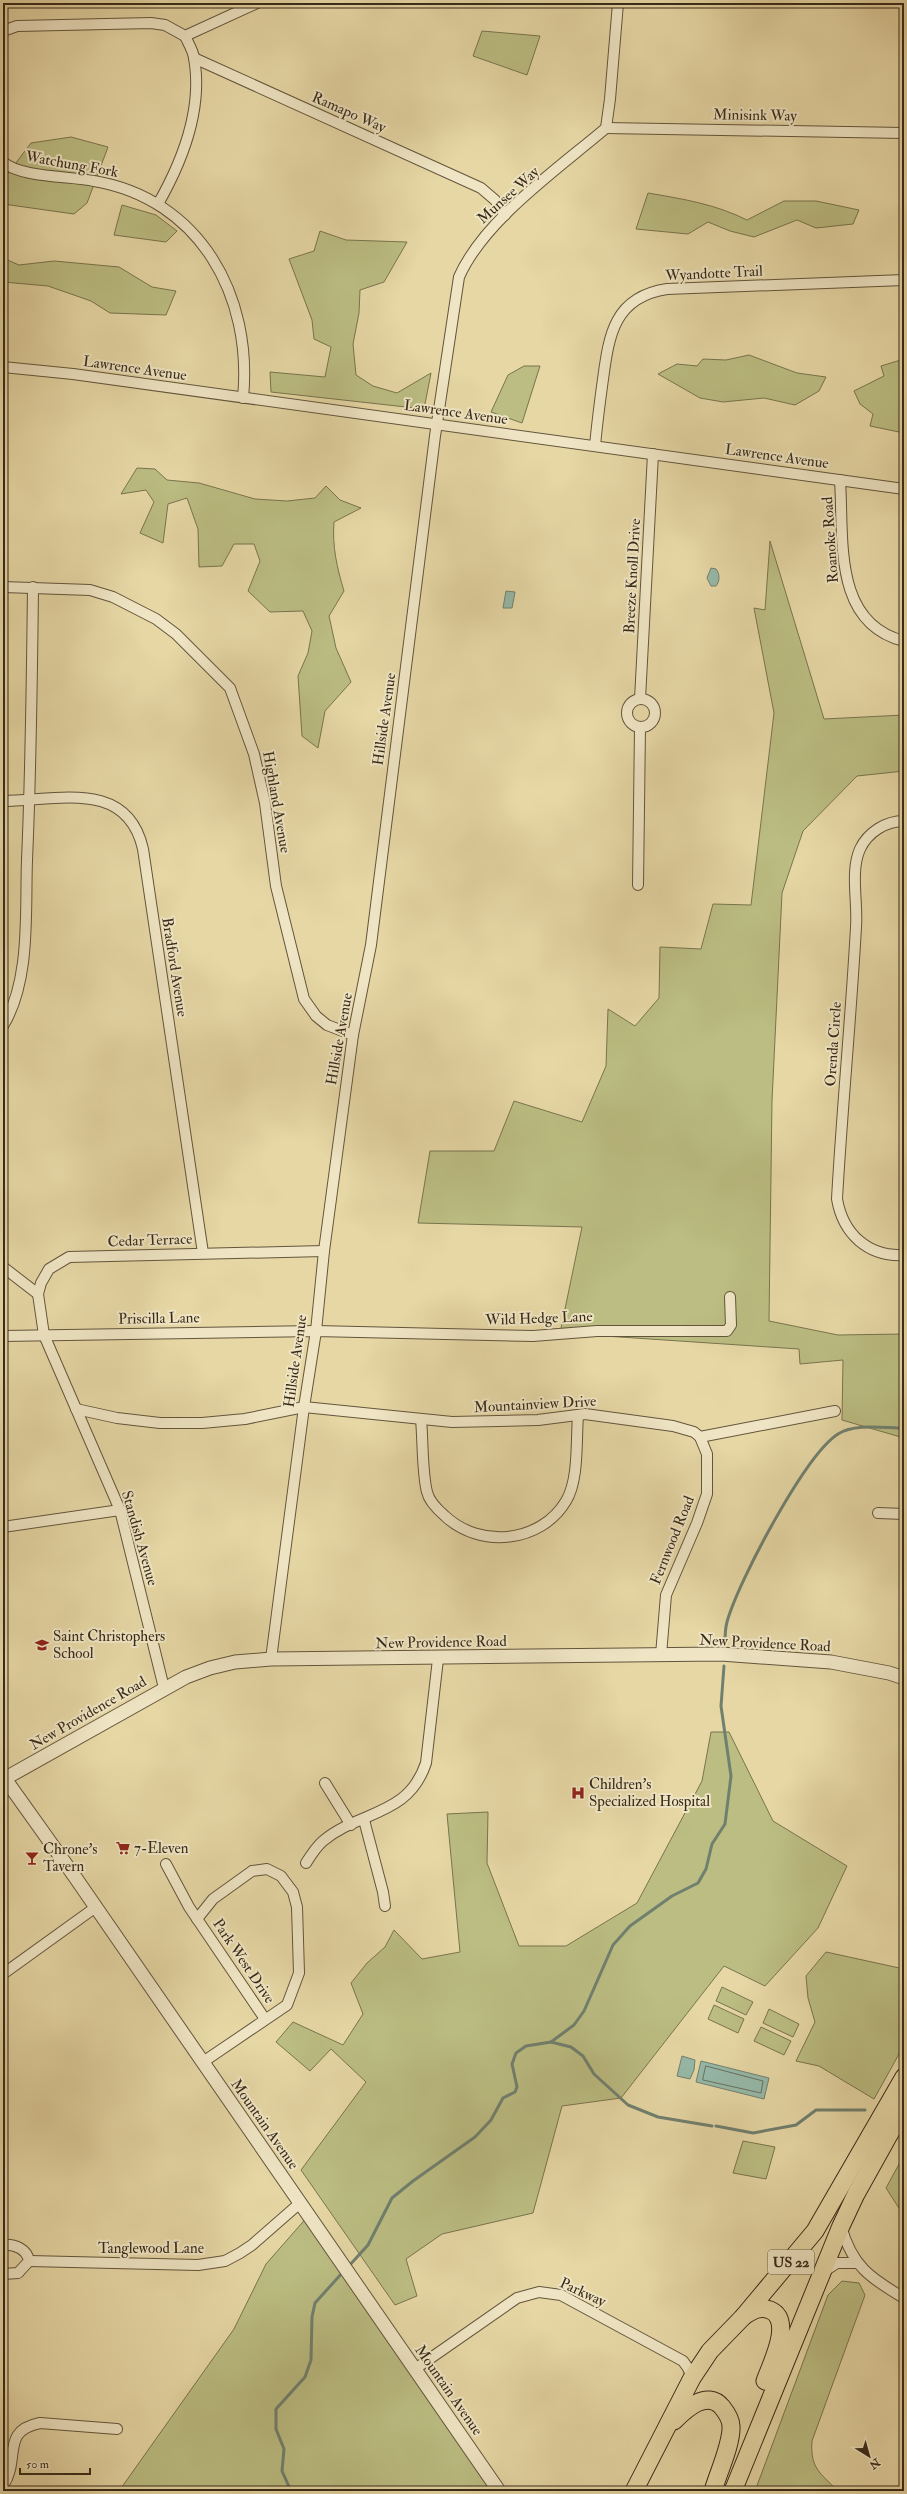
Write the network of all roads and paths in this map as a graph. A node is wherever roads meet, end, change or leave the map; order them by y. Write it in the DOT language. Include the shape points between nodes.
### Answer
graph roads {
  1 [pos="257,3"];
  2 [pos="618,3"];
  3 [pos="3,31"];
  4 [pos="185,36"];
  5 [pos="194,58"];
  6 [pos="606,128"];
  7 [pos="904,133"];
  8 [pos="3,162"];
  9 [pos="158,204"];
  10 [pos="505,215"];
  11 [pos="904,280"];
  12 [pos="3,367"];
  13 [pos="243,398"];
  14 [pos="436,425"];
  15 [pos="595,446"];
  16 [pos="653,454"];
  17 [pos="840,480"];
  18 [pos="904,489"];
  19 [pos="3,587"];
  20 [pos="33,587"];
  21 [pos="904,642"];
  22 [pos="640,699"];
  23 [pos="640,728"];
  24 [pos="3,801"];
  25 [pos="29,801"];
  26 [pos="904,821"];
  27 [pos="638,885"];
  28 [pos="3,1026"];
  29 [pos="353,1035"];
  30 [pos="324,1251"];
  31 [pos="203,1253"];
  32 [pos="904,1255"];
  33 [pos="3,1267"];
  34 [pos="38,1294"];
  35 [pos="730,1297"];
  36 [pos="316,1331"];
  37 [pos="44,1335"];
  38 [pos="3,1336"];
  39 [pos="304,1407"];
  40 [pos="76,1409"];
  41 [pos="835,1411"];
  42 [pos="578,1415"];
  43 [pos="421,1419"];
  44 [pos="700,1437"];
  45 [pos="120,1510"];
  46 [pos="878,1513"];
  47 [pos="904,1514"];
  48 [pos="3,1527"];
  49 [pos="661,1655"];
  50 [pos="271,1659"];
  51 [pos="438,1659"];
  52 [pos="904,1678"];
  53 [pos="164,1688"];
  54 [pos="3,1778"];
  55 [pos="325,1783"];
  56 [pos="364,1820"];
  57 [pos="352,1825"];
  58 [pos="306,1862"];
  59 [pos="166,1864"];
  60 [pos="385,1906"];
  61 [pos="96,1907"];
  62 [pos="197,1919"];
  63 [pos="3,1974"];
  64 [pos="265,2019"];
  65 [pos="202,2062"];
  66 [pos="904,2077"];
  67 [pos="904,2108"];
  68 [pos="300,2203"];
  69 [pos="842,2226"];
  70 [pos="3,2245"];
  71 [pos="29,2261"];
  72 [pos="856,2263"];
  73 [pos="821,2273"];
  74 [pos="3,2274"];
  75 [pos="904,2298"];
  76 [pos="742,2317"];
  77 [pos="414,2368"];
  78 [pos="692,2378"];
  79 [pos="761,2418"];
  80 [pos="117,2429"];
  81 [pos="664,2434"];
  82 [pos="3,2486"];
  83 [pos="499,2491"];
  84 [pos="634,2491"];
  85 [pos="713,2491"];
  86 [pos="733,2491"];
  1 -- 4 [label="street"];
  2 -- 6 [label="street"];
  3 -- 4 [label="street" via="17,26 151,23 165,25"];
  4 -- 5 [label="street"];
  5 -- 9 [label="street" via="195,92 187,139 170,183"];
  5 -- 10 [label="street, Ramapo Way" via="481,188 495,200"];
  6 -- 7 [label="street, Minisink Way"];
  6 -- 10 [label="street, Munsee Way"];
  8 -- 9 [label="street, Watchung Fork" via="16,170 116,186 137,192"];
  9 -- 13 [label="street, Watchung Fork" via="201,242 232,296 241,328 245,356"];
  10 -- 14 [label="street, Munsee Way" via="479,242 459,277"];
  11 -- 15 [label="street, Wyandotte Trail" via="668,289 647,294 629,306 616,322 610,335"];
  12 -- 13 [label="street, Lawrence Avenue"];
  13 -- 14 [label="street, Lawrence Avenue"];
  14 -- 15 [label="street, Lawrence Avenue"];
  14 -- 29 [label="street, Hillside Avenue" via="371,945"];
  15 -- 16 [label="street, Lawrence Avenue"];
  16 -- 17 [label="street, Lawrence Avenue"];
  16 -- 22 [label="street, Breeze Knoll Drive"];
  17 -- 18 [label="street, Lawrence Avenue"];
  17 -- 21 [label="street, Roanoke Road" via="846,580 851,596 869,623 882,633"];
  19 -- 20 [label="street, Highland Avenue"];
  20 -- 25 [label="street"];
  20 -- 29 [label="street, Highland Avenue" via="90,590 135,607 176,634 230,688 254,754 265,803 276,886 304,999 316,1016 327,1025"];
  22 -- 23 [label="street" via="628,706 626,715 631,724"];
  22 -- 23 [label="street" via="652,704 655,712 649,725"];
  23 -- 27 [label="street"];
  24 -- 25 [label="street, Bradford Avenue"];
  25 -- 28 [label="street" via="22,966 17,994"];
  25 -- 31 [label="street, Bradford Avenue" via="78,797 102,800 124,815 141,843"];
  26 -- 32 [label="street, Orenda Circle" via="889,823 872,833 865,840 857,859 856,925 837,1199 844,1224 856,1239 877,1252"];
  29 -- 30 [label="street, Hillside Avenue"];
  30 -- 31 [label="street, Cedar Terrace"];
  30 -- 36 [label="street, Hillside Avenue"];
  31 -- 34 [label="street, Cedar Terrace" via="69,1257 55,1265 44,1276"];
  33 -- 34 [label="street"];
  34 -- 37 [label="street, Cedar Terrace"];
  35 -- 36 [label="street, Wild Hedge Lane" via="731,1326 727,1331 597,1331 533,1336"];
  36 -- 37 [label="street, Priscilla Lane"];
  36 -- 39 [label="street, Hillside Avenue"];
  37 -- 38 [label="street, Priscilla Lane"];
  37 -- 40 [label="street, Standish Avenue"];
  39 -- 40 [label="street, Mountainview Drive" via="245,1419 202,1423 160,1423 124,1419"];
  39 -- 43 [label="street, Mountainview Drive"];
  39 -- 50 [label="street, Hillside Avenue"];
  40 -- 45 [label="street, Standish Avenue"];
  41 -- 44 [label="street"];
  42 -- 43 [label="street, Mountainview Drive" via="538,1420 468,1422"];
  42 -- 43 [label="street" via="572,1488 566,1502 545,1524 531,1532 508,1537 483,1536 468,1531 453,1523 435,1506 427,1492"];
  42 -- 44 [label="street, Mountainview Drive" via="613,1416 673,1426 694,1432"];
  44 -- 49 [label="street, Fernwood Road" via="707,1454 707,1494 666,1595"];
  45 -- 48 [label="street"];
  45 -- 53 [label="street, Standish Avenue"];
  46 -- 47 [label="street"];
  49 -- 51 [label="street, New Providence Road"];
  49 -- 52 [label="street, New Providence Road" via="749,1655 831,1662"];
  50 -- 51 [label="street, New Providence Road"];
  50 -- 53 [label="street, New Providence Road" via="235,1662 210,1668"];
  51 -- 56 [label="street" via="426,1763 421,1778 405,1798"];
  53 -- 54 [label="street, New Providence Road"];
  54 -- 61 [label="street, Mountain Avenue"];
  55 -- 57 [label="street"];
  56 -- 57 [label="street"];
  56 -- 60 [label="street"];
  57 -- 58 [label="street" via="323,1841"];
  59 -- 62 [label="street, Park West Drive"];
  61 -- 63 [label="street"];
  61 -- 65 [label="street, Mountain Avenue"];
  62 -- 64 [label="street, Park West Drive"];
  62 -- 64 [label="street, Park West Drive" via="213,1899 252,1871 267,1869 281,1876 293,1892 297,1907 299,1974 286,2005"];
  64 -- 65 [label="street, Park West Drive"];
  65 -- 68 [label="street, Mountain Avenue"];
  66 -- 76 [label="highway, US 22" via="815,2231"];
  67 -- 69 [label="highway, US 22" via="856,2194"];
  68 -- 71 [label="street, Tanglewood Lane" via="252,2245 225,2261 198,2265"];
  68 -- 77 [label="street, Mountain Avenue"];
  69 -- 72 [label="street" via="846,2243"];
  69 -- 73 [label="highway, US 22"];
  70 -- 71 [label="street" via="19,2247"];
  71 -- 74 [label="street" via="18,2273"];
  72 -- 73 [label="street" via="837,2263"];
  72 -- 75 [label="street" via="882,2285"];
  73 -- 79 [label="highway, US 22"];
  76 -- 78 [label="highway, US 22" via="710,2350"];
  76 -- 79 [label="highway" via="758,2308 768,2310 777,2316 782,2328 762,2391"];
  77 -- 78 [label="street, Parkway" via="517,2298 539,2292 561,2295 683,2361"];
  77 -- 83 [label="street, Mountain Avenue"];
  78 -- 81 [label="highway, US 22"];
  79 -- 86 [label="highway, US 22"];
  80 -- 82 [label="street" via="40,2423 28,2425 18,2431 12,2439 8,2473"];
  81 -- 84 [label="highway, US 22"];
  81 -- 85 [label="highway" via="685,2410 699,2402 719,2402 727,2412 731,2426"];
}
